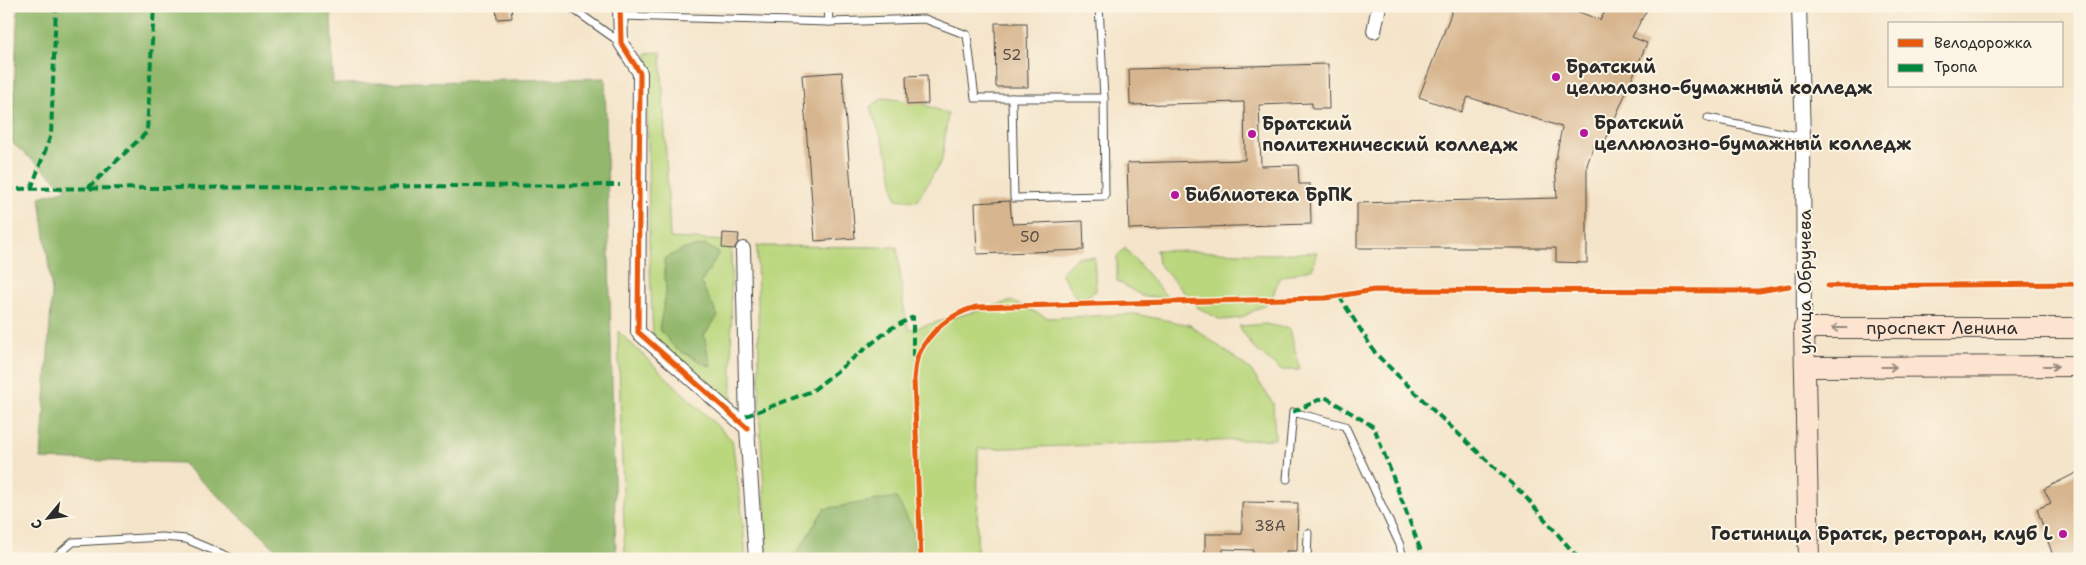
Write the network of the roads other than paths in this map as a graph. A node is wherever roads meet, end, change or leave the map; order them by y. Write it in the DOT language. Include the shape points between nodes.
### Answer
graph roads {
  1 [pos="569,6"];
  2 [pos="828,6"];
  3 [pos="1099,6"];
  4 [pos="1378,6"];
  5 [pos="1798,6"];
  6 [pos="620,11"];
  7 [pos="829,22"];
  8 [pos="1374,31"];
  9 [pos="621,43"];
  10 [pos="1012,98"];
  11 [pos="1104,98"];
  12 [pos="1708,118"];
  13 [pos="1803,137"];
  14 [pos="743,249"];
  15 [pos="1804,328"];
  16 [pos="2080,328"];
  17 [pos="2080,366"];
  18 [pos="1805,367"];
  19 [pos="747,428"];
  20 [pos="1287,479"];
  21 [pos="1308,532"];
  22 [pos="53,559"];
  23 [pos="234,559"];
  24 [pos="756,559"];
  25 [pos="1307,559"];
  26 [pos="1403,559"];
  27 [pos="1809,559"];
  1 -- 9 [label="lane"];
  2 -- 7 [label="lane"];
  3 -- 11 [label="lane"];
  4 -- 8 [label="street"];
  5 -- 13 [label="street, улица Обручева"];
  6 -- 7 [label="lane"];
  6 -- 9 [label="street"];
  7 -- 10 [label="lane" via="925,18 967,35 976,98"];
  9 -- 19 [label="street" via="640,73 638,332"];
  10 -- 11 [label="lane"];
  10 -- 11 [label="lane" via="1014,198 1106,196"];
  12 -- 13 [label="lane"];
  13 -- 15 [label="street, улица Обручева"];
  14 -- 19 [label="street"];
  16 -- 15 [label="main road, проспект Ленина, one-way"];
  15 -- 18 [label="main road, улица Обручева"];
  18 -- 17 [label="main road, one-way"];
  18 -- 27 [label="main road, улица Обручева"];
  19 -- 24 [label="street"];
  20 -- 26 [label="lane" via="1294,412 1345,426 1400,545"];
  21 -- 25 [label="lane"];
  22 -- 23 [label="lane" via="73,542 162,537 186,539"];
}
